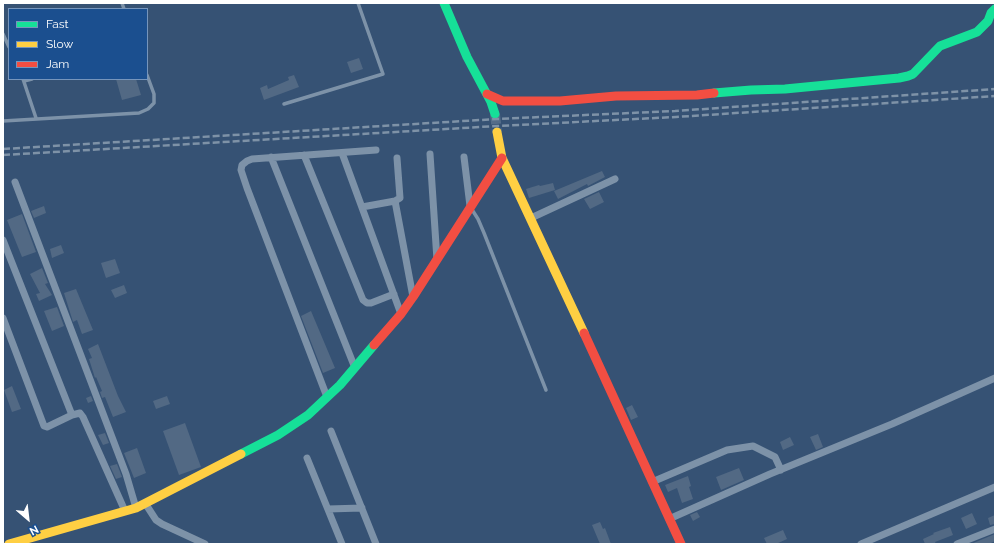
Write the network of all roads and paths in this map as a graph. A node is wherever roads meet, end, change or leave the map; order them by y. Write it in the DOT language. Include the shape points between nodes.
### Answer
graph roads {
  1 [pos="358,3"];
  2 [pos="444,3"];
  3 [pos="995,9"];
  4 [pos="3,34"];
  5 [pos="8,45"];
  6 [pos="148,78"];
  7 [pos="24,80"];
  8 [pos="487,94"];
  9 [pos="284,104"];
  10 [pos="495,114"];
  11 [pos="36,118"];
  12 [pos="3,121"];
  13 [pos="497,132"];
  14 [pos="376,150"];
  15 [pos="342,153"];
  16 [pos="430,154"];
  17 [pos="304,155"];
  18 [pos="271,157"];
  19 [pos="464,157"];
  20 [pos="397,158"];
  21 [pos="502,158"];
  22 [pos="615,179"];
  23 [pos="15,182"];
  24 [pos="395,201"];
  25 [pos="470,206"];
  26 [pos="362,207"];
  27 [pos="531,218"];
  28 [pos="3,240"];
  29 [pos="437,260"];
  30 [pos="394,294"];
  31 [pos="414,297"];
  32 [pos="401,314"];
  33 [pos="3,318"];
  34 [pos="355,368"];
  35 [pos="995,378"];
  36 [pos="546,390"];
  37 [pos="327,397"];
  38 [pos="72,415"];
  39 [pos="331,431"];
  40 [pos="307,458"];
  41 [pos="781,470"];
  42 [pos="652,482"];
  43 [pos="995,487"];
  44 [pos="147,505"];
  45 [pos="136,508"];
  46 [pos="362,508"];
  47 [pos="328,509"];
  48 [pos="125,511"];
  49 [pos="669,519"];
  50 [pos="995,529"];
  51 [pos="975,541"];
  52 [pos="9,544"];
  53 [pos="205,544"];
  54 [pos="342,544"];
  55 [pos="376,544"];
  56 [pos="681,544"];
  57 [pos="861,544"];
  58 [pos="957,544"];
  1 -- 9 [label="lane" via="383,74"];
  2 -- 8 [label="street" via="467,57"];
  3 -- 8 [label="street" via="977,32 940,46 912,74 900,78 785,90 560,100 503,101"];
  4 -- 5 [label="lane"];
  6 -- 11 [label="lane" via="154,94 154,103 139,113"];
  7 -- 11 [label="lane"];
  8 -- 10 [label="street"];
  11 -- 12 [label="lane"];
  13 -- 21 [label="street"];
  14 -- 15 [label="street"];
  15 -- 17 [label="street"];
  15 -- 26 [label="street"];
  16 -- 29 [label="street"];
  17 -- 18 [label="street"];
  17 -- 30 [label="street" via="363,300 371,303"];
  18 -- 34 [label="street"];
  18 -- 37 [label="street" via="247,161 241,170"];
  19 -- 25 [label="street"];
  20 -- 24 [label="street" via="400,196"];
  21 -- 25 [label="street"];
  21 -- 27 [label="street"];
  22 -- 27 [label="street"];
  23 -- 45 [label="street" via="126,474"];
  24 -- 26 [label="street"];
  24 -- 31 [label="street"];
  25 -- 29 [label="street"];
  25 -- 36 [label="lane" via="484,233"];
  26 -- 30 [label="street"];
  27 -- 42 [label="street"];
  28 -- 38 [label="street"];
  29 -- 31 [label="street"];
  30 -- 32 [label="street"];
  31 -- 32 [label="street"];
  32 -- 34 [label="street"];
  33 -- 38 [label="street" via="44,426 51,426"];
  34 -- 37 [label="street"];
  35 -- 41 [label="street"];
  37 -- 44 [label="street" via="308,415 278,435"];
  38 -- 48 [label="street" via="80,413 83,417"];
  39 -- 46 [label="street"];
  40 -- 47 [label="street"];
  41 -- 42 [label="street" via="775,457 753,446 727,450"];
  41 -- 49 [label="street"];
  42 -- 49 [label="street"];
  43 -- 57 [label="street"];
  44 -- 45 [label="street"];
  44 -- 53 [label="street" via="156,520"];
  45 -- 48 [label="street"];
  46 -- 47 [label="street"];
  46 -- 55 [label="street"];
  47 -- 54 [label="street"];
  48 -- 52 [label="street"];
  49 -- 56 [label="street"];
  50 -- 51 [label="street"];
  51 -- 58 [label="street"];
}
